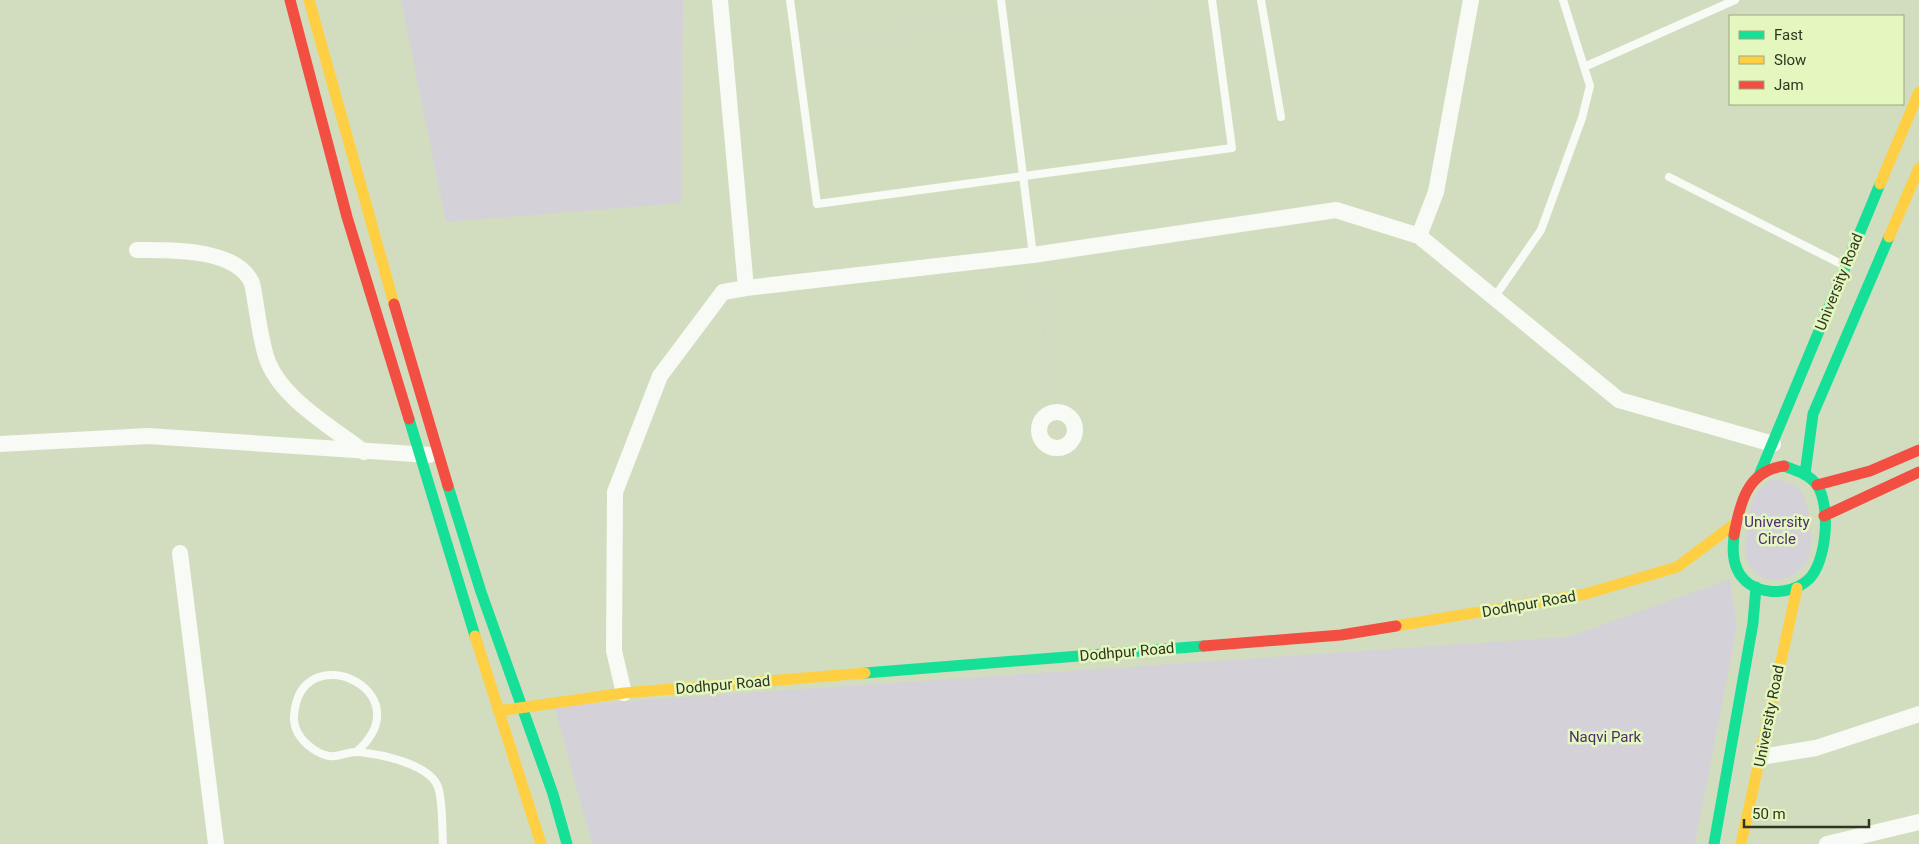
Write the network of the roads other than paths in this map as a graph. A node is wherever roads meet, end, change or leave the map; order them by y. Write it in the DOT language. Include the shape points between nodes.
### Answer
graph roads {
  1 [pos="290,0"];
  2 [pos="309,0"];
  3 [pos="720,0"];
  4 [pos="790,0"];
  5 [pos="1002,0"];
  6 [pos="1212,0"];
  7 [pos="1262,0"];
  8 [pos="1471,0"];
  9 [pos="1563,0"];
  10 [pos="1735,0"];
  11 [pos="1584,67"];
  12 [pos="1919,92"];
  13 [pos="1281,116"];
  14 [pos="1919,168"];
  15 [pos="1023,177"];
  16 [pos="1669,177"];
  17 [pos="1419,236"];
  18 [pos="138,250"];
  19 [pos="1033,255"];
  20 [pos="1845,266"];
  21 [pos="746,288"];
  22 [pos="1494,298"];
  23 [pos="0,444"];
  24 [pos="1773,444"];
  25 [pos="1919,450"];
  26 [pos="364,452"];
  27 [pos="439,454"];
  28 [pos="422,456"];
  29 [pos="1919,472"];
  30 [pos="1760,473"];
  31 [pos="1805,474"];
  32 [pos="1817,485"];
  33 [pos="1824,516"];
  34 [pos="1736,523"];
  35 [pos="180,553"];
  36 [pos="1756,587"];
  37 [pos="1798,588"];
  38 [pos="624,693"];
  39 [pos="522,708"];
  40 [pos="498,711"];
  41 [pos="1919,714"];
  42 [pos="356,752"];
  43 [pos="1761,758"];
  44 [pos="1919,822"];
  45 [pos="216,844"];
  46 [pos="443,844"];
  47 [pos="541,844"];
  48 [pos="567,844"];
  49 [pos="1714,844"];
  50 [pos="1741,844"];
  51 [pos="1827,844"];
  1 -- 28 [label="main road" via="347,217"];
  2 -- 27 [label="main road"];
  3 -- 21 [label="street"];
  4 -- 15 [label="lane" via="817,204"];
  5 -- 15 [label="lane"];
  6 -- 15 [label="lane" via="1232,148"];
  7 -- 13 [label="lane"];
  8 -- 17 [label="street" via="1436,192"];
  9 -- 11 [label="lane"];
  10 -- 11 [label="lane"];
  11 -- 22 [label="lane" via="1590,86 1584,110 1542,230"];
  12 -- 20 [label="main road, University Road"];
  14 -- 31 [label="main road" via="1813,414"];
  15 -- 19 [label="lane"];
  16 -- 20 [label="lane"];
  17 -- 19 [label="street" via="1336,210"];
  17 -- 22 [label="street"];
  18 -- 26 [label="street" via="204,254 240,266 252,283 266,357 278,380 292,397"];
  19 -- 21 [label="street"];
  20 -- 24 [label="main road, University Road"];
  21 -- 38 [label="street" via="723,292 660,376 615,492 614,651"];
  22 -- 24 [label="street" via="1619,400"];
  23 -- 26 [label="street" via="148,436"];
  24 -- 30 [label="main road, University Road"];
  25 -- 32 [label="main road" via="1852,478"];
  26 -- 28 [label="street"];
  27 -- 28 [label="street"];
  27 -- 39 [label="main road" via="481,592"];
  28 -- 40 [label="main road"];
  29 -- 33 [label="main road"];
  30 -- 31 [label="main road" via="1784,466"];
  30 -- 34 [label="main road" via="1749,486"];
  31 -- 32 [label="main road"];
  32 -- 33 [label="main road"];
  33 -- 37 [label="main road" via="1822,552 1811,578"];
  34 -- 36 [label="main road" via="1736,570 1748,584"];
  34 -- 38 [label="main road, Dodhpur Road" via="1677,567 1585,594 1341,635"];
  35 -- 45 [label="street"];
  36 -- 37 [label="main road" via="1780,593"];
  36 -- 49 [label="main road" via="1753,623"];
  37 -- 43 [label="main road, University Road" via="1775,678"];
  38 -- 39 [label="main road, Dodhpur Road"];
  39 -- 40 [label="main road, Dodhpur Road"];
  39 -- 48 [label="main road"];
  40 -- 47 [label="main road"];
  41 -- 43 [label="street" via="1816,748"];
  42 -- 42 [label="lane" via="341,757 324,756 299,736 294,720 295,704 315,679 330,674 347,675 361,682 372,695 377,710 376,726 368,741"];
  42 -- 46 [label="lane" via="408,763 428,773 438,787"];
  43 -- 50 [label="main road, University Road"];
  44 -- 51 [label="street"];
}
